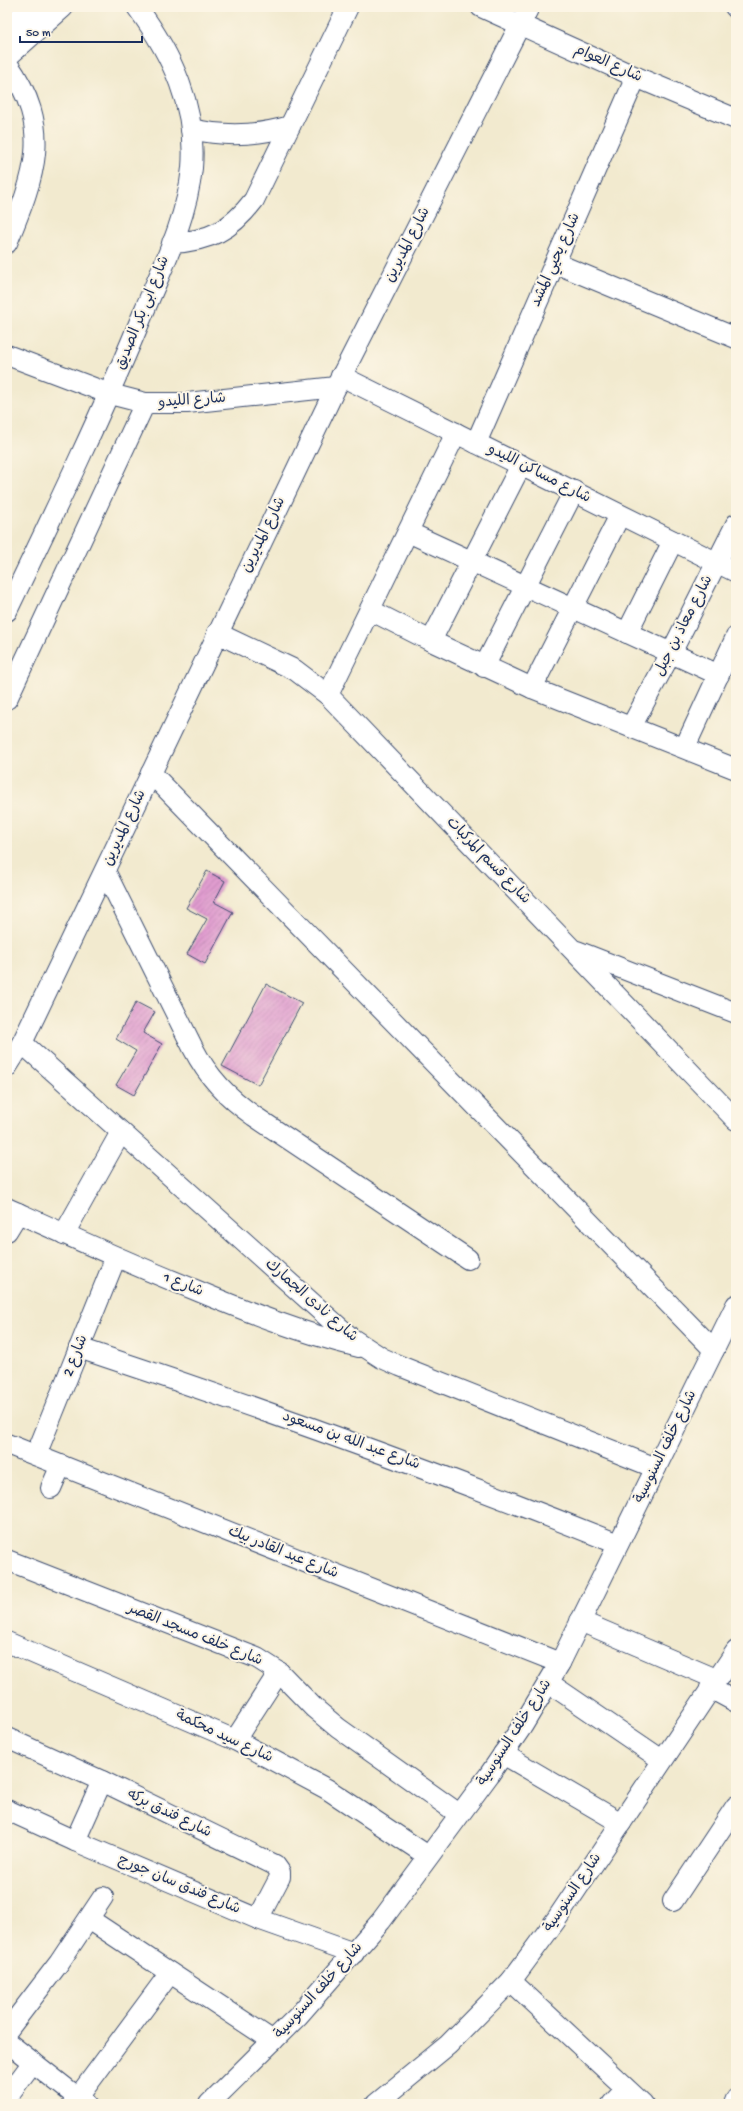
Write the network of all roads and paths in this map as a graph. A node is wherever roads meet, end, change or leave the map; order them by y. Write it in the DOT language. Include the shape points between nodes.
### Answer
graph roads {
  1 [pos="32,7"];
  2 [pos="62,7"];
  3 [pos="137,7"];
  4 [pos="348,7"];
  5 [pos="481,7"];
  6 [pos="529,7"];
  7 [pos="520,25"];
  8 [pos="7,29"];
  9 [pos="7,56"];
  10 [pos="7,63"];
  11 [pos="636,77"];
  12 [pos="736,119"];
  13 [pos="290,126"];
  14 [pos="191,128"];
  15 [pos="7,243"];
  16 [pos="172,243"];
  17 [pos="555,263"];
  18 [pos="736,338"];
  19 [pos="7,355"];
  20 [pos="339,381"];
  21 [pos="110,394"];
  22 [pos="145,403"];
  23 [pos="456,433"];
  24 [pos="476,443"];
  25 [pos="521,465"];
  26 [pos="574,491"];
  27 [pos="620,515"];
  28 [pos="736,524"];
  29 [pos="408,532"];
  30 [pos="673,541"];
  31 [pos="472,562"];
  32 [pos="717,563"];
  33 [pos="736,572"];
  34 [pos="526,586"];
  35 [pos="573,608"];
  36 [pos="370,610"];
  37 [pos="7,612"];
  38 [pos="217,633"];
  39 [pos="628,633"];
  40 [pos="736,637"];
  41 [pos="431,641"];
  42 [pos="671,653"];
  43 [pos="484,667"];
  44 [pos="719,675"];
  45 [pos="532,688"];
  46 [pos="328,695"];
  47 [pos="7,699"];
  48 [pos="631,727"];
  49 [pos="685,747"];
  50 [pos="736,769"];
  51 [pos="151,773"];
  52 [pos="105,871"];
  53 [pos="572,949"];
  54 [pos="736,1013"];
  55 [pos="16,1044"];
  56 [pos="7,1067"];
  57 [pos="736,1120"];
  58 [pos="121,1132"];
  59 [pos="12,1210"];
  60 [pos="7,1231"];
  61 [pos="64,1234"];
  62 [pos="116,1258"];
  63 [pos="468,1259"];
  64 [pos="736,1306"];
  65 [pos="79,1348"];
  66 [pos="365,1348"];
  67 [pos="714,1350"];
  68 [pos="7,1444"];
  69 [pos="36,1455"];
  70 [pos="61,1465"];
  71 [pos="656,1468"];
  72 [pos="51,1488"];
  73 [pos="618,1544"];
  74 [pos="7,1560"];
  75 [pos="580,1620"];
  76 [pos="7,1642"];
  77 [pos="736,1651"];
  78 [pos="560,1663"];
  79 [pos="279,1672"];
  80 [pos="549,1684"];
  81 [pos="713,1684"];
  82 [pos="736,1702"];
  83 [pos="7,1738"];
  84 [pos="235,1740"];
  85 [pos="503,1754"];
  86 [pos="662,1760"];
  87 [pos="102,1781"];
  88 [pos="736,1806"];
  89 [pos="459,1814"];
  90 [pos="9,1816"];
  91 [pos="621,1823"];
  92 [pos="75,1841"];
  93 [pos="428,1856"];
  94 [pos="103,1897"];
  95 [pos="673,1901"];
  96 [pos="89,1919"];
  97 [pos="258,1919"];
  98 [pos="354,1953"];
  99 [pos="170,1973"];
  100 [pos="511,1981"];
  101 [pos="7,2031"];
  102 [pos="273,2041"];
  103 [pos="7,2042"];
  104 [pos="32,2062"];
  105 [pos="626,2089"];
  106 [pos="7,2097"];
  107 [pos="736,2099"];
  108 [pos="79,2102"];
  109 [pos="378,2103"];
  110 [pos="209,2104"];
  111 [pos="612,2104"];
  112 [pos="643,2104"];
  113 [pos="734,2104"];
  1 -- 8 [label="street"];
  2 -- 9 [label="street"];
  3 -- 14 [label="street, شارع ابى بكر الصديق" via="162,43 176,70"];
  4 -- 13 [label="street"];
  5 -- 7 [label="street, شارع العوام"];
  6 -- 7 [label="street, شارع المديرين"];
  7 -- 11 [label="street, شارع العوام"];
  7 -- 20 [label="street, شارع المديرين"];
  10 -- 15 [label="street" via="26,96 34,120 36,145 34,170 27,194"];
  11 -- 12 [label="street, شارع العوام"];
  11 -- 17 [label="street, شارع يحيي المشد"];
  13 -- 14 [label="street" via="257,134 240,135 207,133"];
  13 -- 16 [label="street" via="254,200 242,215 227,228 210,237"];
  14 -- 16 [label="street, شارع ابى بكر الصديق" via="192,168 185,206"];
  16 -- 21 [label="street, شارع ابى بكر الصديق"];
  17 -- 18 [label="street"];
  17 -- 24 [label="street, شارع يحيي المشد"];
  19 -- 21 [label="street, شارع الليدو"];
  20 -- 22 [label="street, شارع الليدو" via="187,404"];
  20 -- 23 [label="street, شارع مساكن الليدو"];
  20 -- 38 [label="street, شارع المديرين"];
  21 -- 22 [label="street, شارع الليدو"];
  21 -- 37 [label="street, شارع ابى بكر الصديق"];
  22 -- 47 [label="street"];
  23 -- 24 [label="street, شارع مساكن الليدو"];
  23 -- 29 [label="street"];
  24 -- 25 [label="street, شارع مساكن الليدو"];
  25 -- 26 [label="street, شارع مساكن الليدو"];
  25 -- 31 [label="street"];
  26 -- 27 [label="street, شارع مساكن الليدو"];
  26 -- 34 [label="street"];
  27 -- 30 [label="street, شارع مساكن الليدو"];
  27 -- 35 [label="street"];
  28 -- 32 [label="street, شارع معاذ بن جبل"];
  29 -- 31 [label="street"];
  29 -- 36 [label="street"];
  30 -- 32 [label="street, شارع مساكن الليدو"];
  30 -- 39 [label="street"];
  31 -- 34 [label="street"];
  31 -- 41 [label="street"];
  32 -- 33 [label="street, شارع مساكن الليدو"];
  32 -- 42 [label="street, شارع معاذ بن جبل"];
  34 -- 35 [label="street"];
  34 -- 43 [label="street"];
  35 -- 39 [label="street"];
  35 -- 45 [label="street"];
  36 -- 41 [label="street"];
  36 -- 46 [label="street"];
  38 -- 46 [label="street, شارع قسم المركبات" via="295,670"];
  38 -- 51 [label="street, شارع المديرين"];
  39 -- 42 [label="street"];
  40 -- 44 [label="street"];
  41 -- 43 [label="street"];
  42 -- 44 [label="street"];
  42 -- 48 [label="street, شارع معاذ بن جبل"];
  43 -- 45 [label="street"];
  44 -- 49 [label="street"];
  45 -- 48 [label="street"];
  46 -- 53 [label="street, شارع قسم المركبات"];
  48 -- 49 [label="street"];
  49 -- 50 [label="street"];
  51 -- 52 [label="street, شارع المديرين"];
  51 -- 67 [label="street"];
  52 -- 55 [label="street, شارع المديرين"];
  52 -- 63 [label="street" via="193,1048 218,1087 235,1103"];
  53 -- 54 [label="street"];
  53 -- 57 [label="street, شارع قسم المركبات"];
  55 -- 56 [label="street, شارع المديرين"];
  55 -- 58 [label="street, شارع نادى الجمارك"];
  58 -- 61 [label="street"];
  58 -- 66 [label="street, شارع نادى الجمارك"];
  59 -- 60 [label="street"];
  59 -- 61 [label="street, شارع 1"];
  61 -- 62 [label="street, شارع 1"];
  62 -- 65 [label="street, شارع 2"];
  62 -- 66 [label="street, شارع 1" via="263,1318 310,1334"];
  64 -- 67 [label="street, شارع خلف السنوسية"];
  65 -- 69 [label="street, شارع 2"];
  65 -- 73 [label="street, شارع عبد الله بن مسعود" via="316,1428"];
  66 -- 71 [label="street, شارع نادى الجمارك" via="400,1366"];
  67 -- 71 [label="street, شارع خلف السنوسية"];
  68 -- 69 [label="street, شارع عبد القادر بيك"];
  69 -- 70 [label="street, شارع عبد القادر بيك"];
  70 -- 72 [label="street"];
  70 -- 78 [label="street, شارع عبد القادر بيك"];
  71 -- 73 [label="street, شارع خلف السنوسية"];
  73 -- 75 [label="street, شارع خلف السنوسية"];
  74 -- 79 [label="street, شارع خلف مسجد القصر" via="257,1658"];
  75 -- 78 [label="street, شارع خلف السنوسية"];
  75 -- 81 [label="street"];
  76 -- 84 [label="street, شارع سيد محكمة"];
  77 -- 81 [label="street, شارع السنوسية"];
  78 -- 80 [label="street, شارع خلف السنوسية"];
  79 -- 84 [label="street"];
  79 -- 89 [label="street, شارع خلف مسجد القصر" via="314,1708 338,1728"];
  80 -- 85 [label="street, شارع خلف السنوسية"];
  80 -- 86 [label="street"];
  81 -- 82 [label="street"];
  81 -- 86 [label="street, شارع السنوسية"];
  83 -- 87 [label="street, شارع فندق بركه"];
  84 -- 93 [label="street, شارع سيد محكمة" via="327,1789"];
  85 -- 89 [label="street, شارع خلف السنوسية"];
  85 -- 91 [label="street"];
  86 -- 91 [label="street, شارع السنوسية"];
  87 -- 92 [label="street"];
  87 -- 97 [label="street, شارع فندق بركه" via="278,1868 280,1877"];
  88 -- 95 [label="street"];
  89 -- 93 [label="street, شارع خلف السنوسية"];
  90 -- 92 [label="street, شارع فندق سان جورج"];
  91 -- 100 [label="street, شارع السنوسية" via="556,1920"];
  92 -- 97 [label="street, شارع فندق سان جورج"];
  93 -- 98 [label="street, شارع خلف السنوسية" via="381,1921"];
  94 -- 96 [label="street"];
  96 -- 99 [label="street"];
  96 -- 101 [label="street"];
  97 -- 98 [label="street, شارع فندق سان جورج"];
  98 -- 102 [label="street, شارع خلف السنوسية"];
  99 -- 102 [label="street"];
  99 -- 108 [label="street"];
  100 -- 105 [label="street"];
  100 -- 109 [label="street, شارع السنوسية" via="448,2046"];
  102 -- 110 [label="street, شارع خلف السنوسية"];
  103 -- 104 [label="street"];
  104 -- 106 [label="street"];
  104 -- 108 [label="street"];
  105 -- 111 [label="street"];
  105 -- 112 [label="street"];
  107 -- 113 [label="street"];
}
